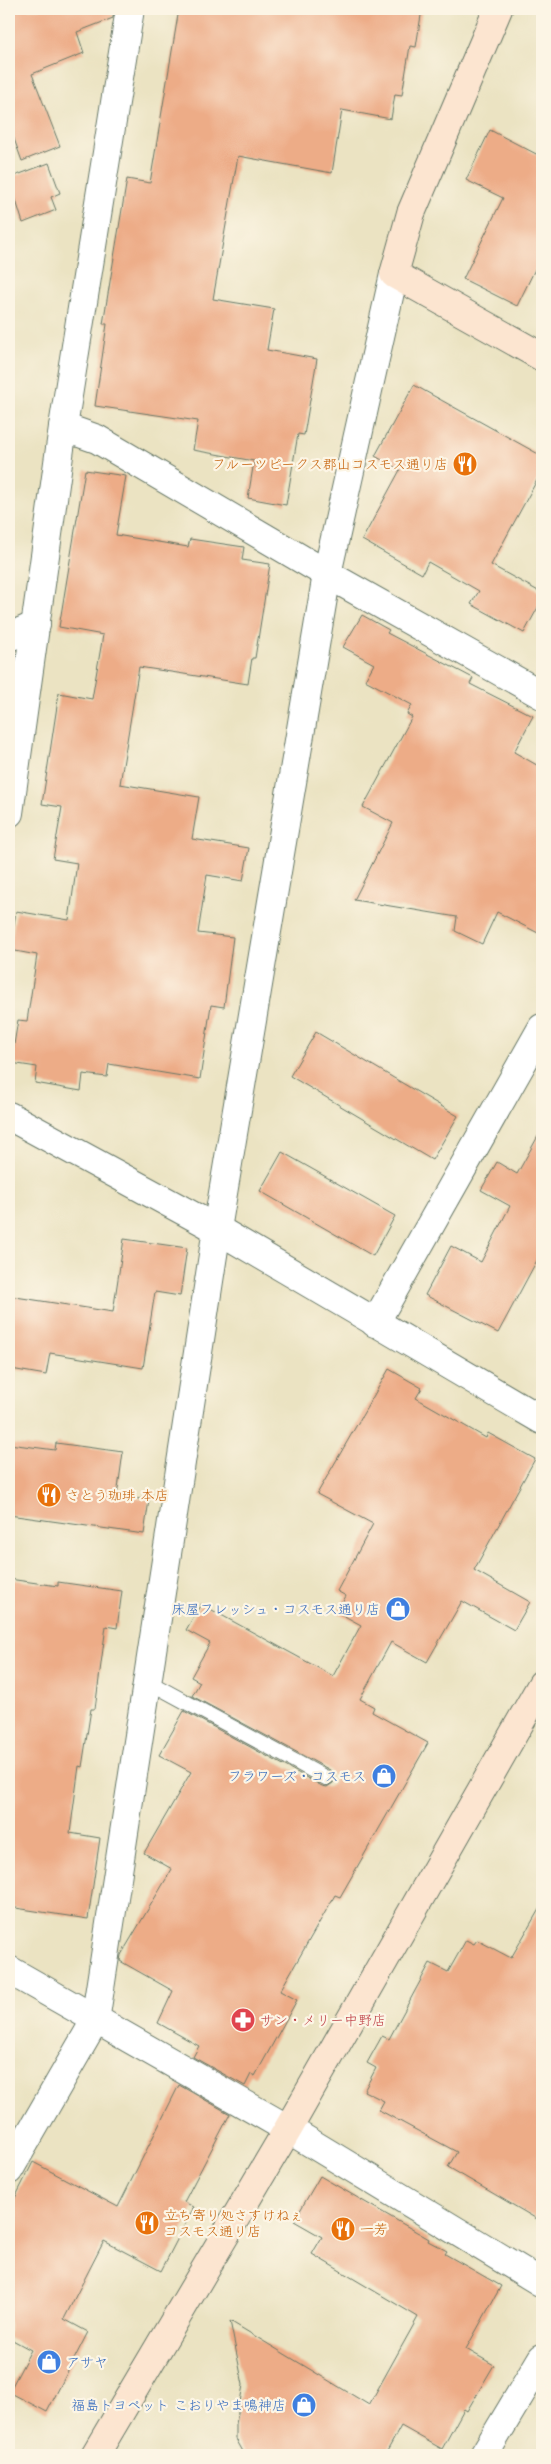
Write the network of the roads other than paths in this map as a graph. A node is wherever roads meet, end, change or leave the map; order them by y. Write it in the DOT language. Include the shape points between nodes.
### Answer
graph roads {
  1 [pos="130,9"];
  2 [pos="498,9"];
  3 [pos="394,274"];
  4 [pos="542,357"];
  5 [pos="64,427"];
  6 [pos="327,574"];
  7 [pos="36,625"];
  8 [pos="9,637"];
  9 [pos="542,695"];
  10 [pos="9,813"];
  11 [pos="542,1028"];
  12 [pos="9,1116"];
  13 [pos="216,1229"];
  14 [pos="375,1323"];
  15 [pos="542,1420"];
  16 [pos="147,1681"];
  17 [pos="542,1684"];
  18 [pos="326,1778"];
  19 [pos="9,1970"];
  20 [pos="95,2021"];
  21 [pos="288,2129"];
  22 [pos="9,2170"];
  23 [pos="542,2283"];
  24 [pos="542,2358"];
  25 [pos="96,2455"];
  26 [pos="484,2455"];
  1 -- 5 [label="street"];
  2 -- 3 [label="street" via="411,213"];
  3 -- 4 [label="street"];
  3 -- 6 [label="street"];
  5 -- 6 [label="street" via="97,439"];
  5 -- 7 [label="street"];
  6 -- 9 [label="street"];
  6 -- 13 [label="street"];
  7 -- 8 [label="street"];
  7 -- 10 [label="street"];
  11 -- 14 [label="street"];
  12 -- 13 [label="street"];
  13 -- 14 [label="street"];
  13 -- 16 [label="street"];
  14 -- 15 [label="street"];
  16 -- 18 [label="lane"];
  16 -- 20 [label="street"];
  17 -- 21 [label="street"];
  19 -- 20 [label="street"];
  20 -- 21 [label="street"];
  20 -- 22 [label="street"];
  21 -- 23 [label="street"];
  21 -- 25 [label="street"];
  24 -- 26 [label="street"];
}
